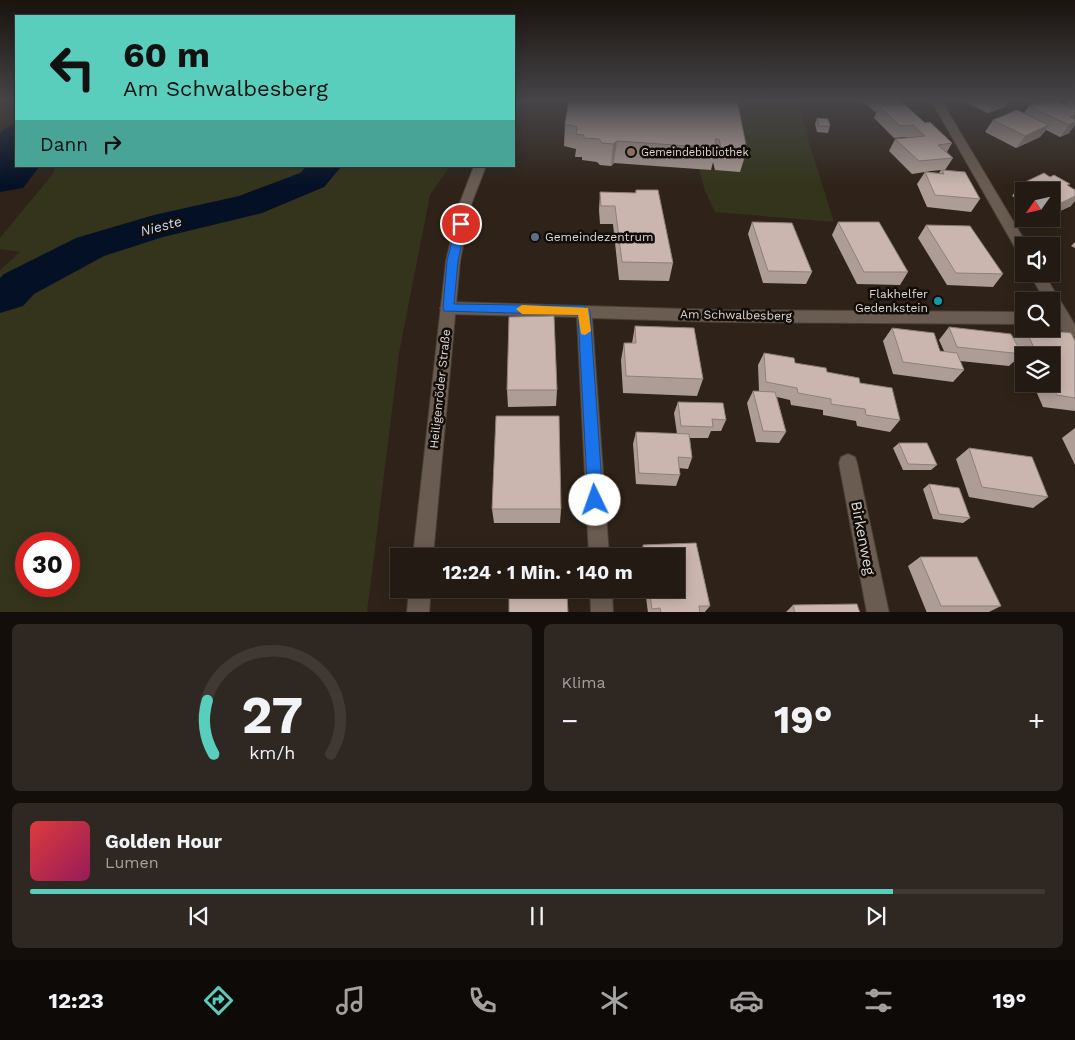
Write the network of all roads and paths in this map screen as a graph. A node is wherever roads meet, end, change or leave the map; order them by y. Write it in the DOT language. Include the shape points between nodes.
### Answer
graph roads {
  1 [pos="953,129"];
  2 [pos="480,167"];
  3 [pos="1016,237"];
  4 [pos="448,308"];
  5 [pos="584,311"];
  6 [pos="1015,318"];
  7 [pos="1060,322"];
  8 [pos="1075,339"];
  9 [pos="848,464"];
  10 [pos="424,548"];
  11 [pos="599,548"];
  12 [pos="419,598"];
  13 [pos="601,598"];
  14 [pos="418,612"];
  15 [pos="602,612"];
  16 [pos="878,612"];
  1 -- 3 [label="street"];
  2 -- 4 [label="street, Heiligenröder Straße" via="465,205 453,261"];
  4 -- 5 [label="street, Am Schwalbesberg"];
  4 -- 10 [label="street, Heiligenröder Straße"];
  5 -- 6 [label="street, Am Schwalbesberg" via="720,316"];
  5 -- 11 [label="street"];
  7 -- 8 [label="street"];
  9 -- 16 [label="street, Birkenweg"];
  12 -- 14 [label="street"];
  13 -- 15 [label="street"];
}
